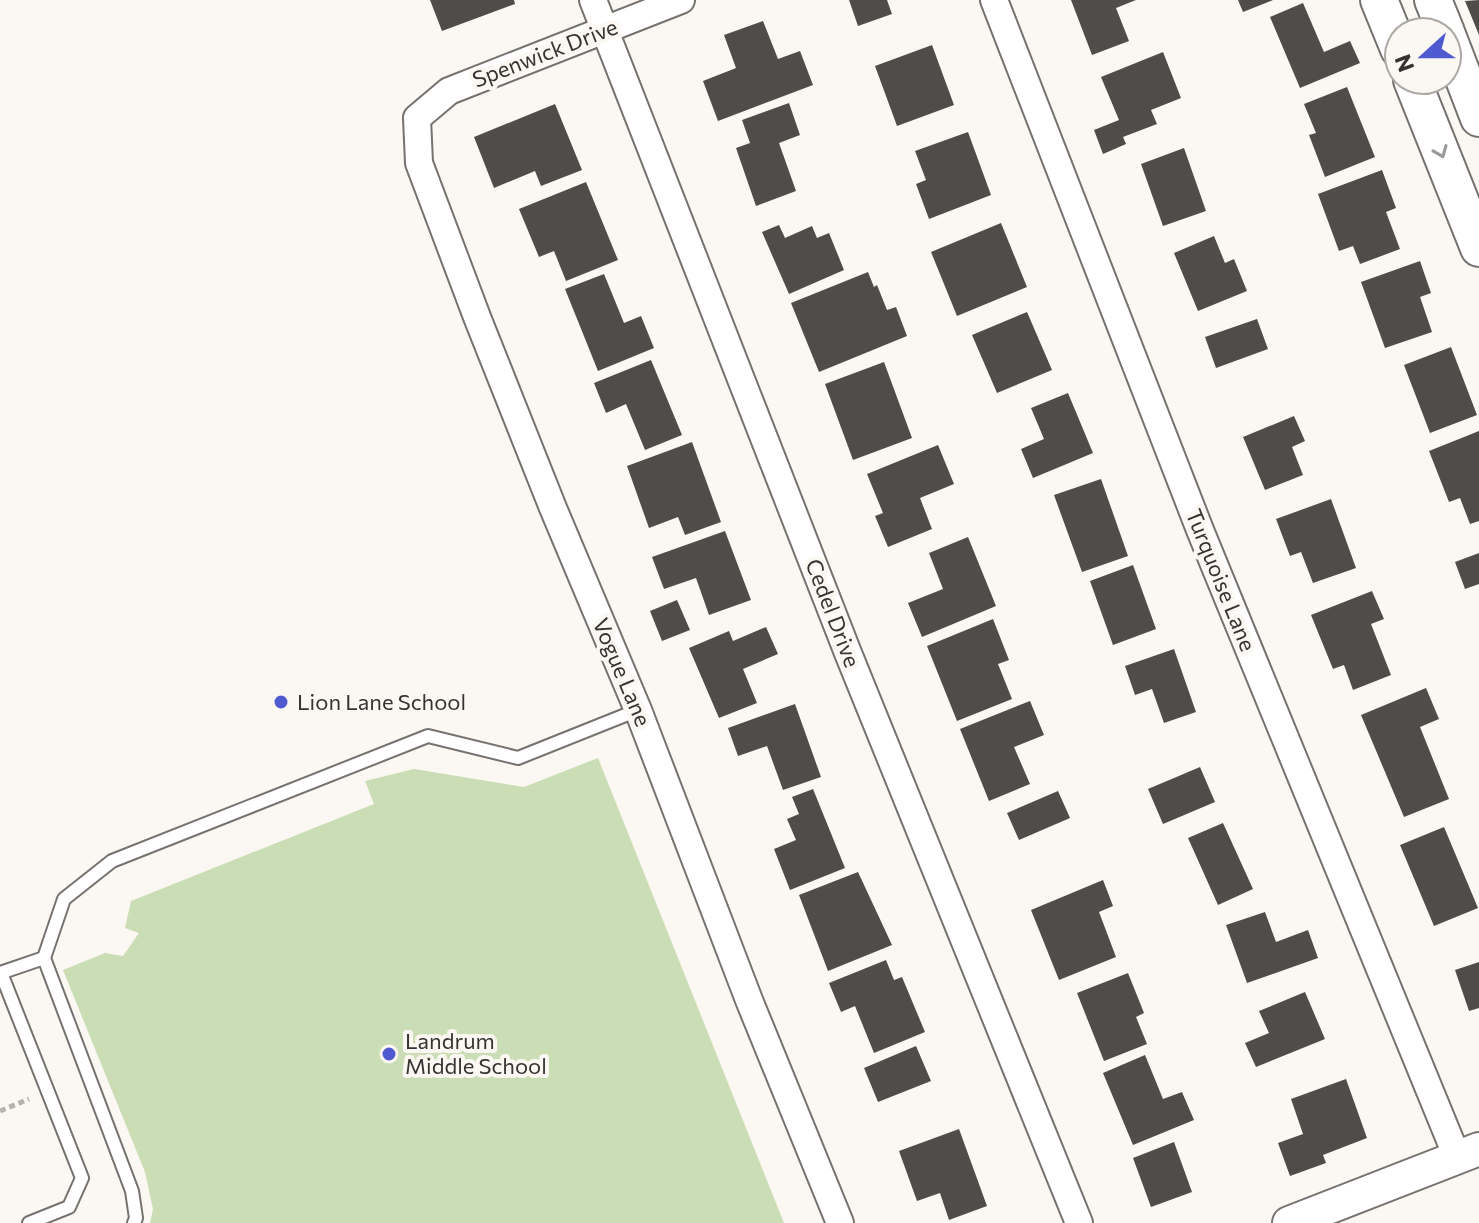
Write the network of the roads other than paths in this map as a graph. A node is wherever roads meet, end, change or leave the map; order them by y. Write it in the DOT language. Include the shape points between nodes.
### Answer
graph roads {
  1 [pos="593,0"];
  2 [pos="681,0"];
  3 [pos="994,0"];
  4 [pos="605,30"];
  5 [pos="1463,77"];
  6 [pos="1419,96"];
  7 [pos="417,118"];
  8 [pos="1479,118"];
  9 [pos="1472,209"];
  10 [pos="1479,248"];
  11 [pos="638,710"];
  12 [pos="44,958"];
  13 [pos="0,973"];
  14 [pos="1468,1153"];
  15 [pos="29,1223"];
  16 [pos="134,1223"];
  17 [pos="840,1223"];
  18 [pos="1079,1223"];
  19 [pos="1289,1223"];
  1 -- 4 [label="street, Cedel Drive"];
  2 -- 4 [label="street, Spenwick Drive"];
  3 -- 14 [label="street, Turquoise Lane" via="1200,530"];
  4 -- 7 [label="street, Spenwick Drive" via="449,91"];
  4 -- 18 [label="street, Cedel Drive" via="848,653"];
  5 -- 8 [label="main road"];
  6 -- 9 [label="main road, one-way"];
  7 -- 11 [label="street, Vogue Lane" via="419,163"];
  9 -- 10 [label="main road"];
  11 -- 12 [label="lane" via="518,758 428,736 112,861 64,899"];
  11 -- 17 [label="street, Vogue Lane"];
  12 -- 13 [label="lane"];
  12 -- 16 [label="lane" via="132,1191"];
  13 -- 15 [label="lane" via="82,1178 69,1207"];
  14 -- 19 [label="street"];
}
